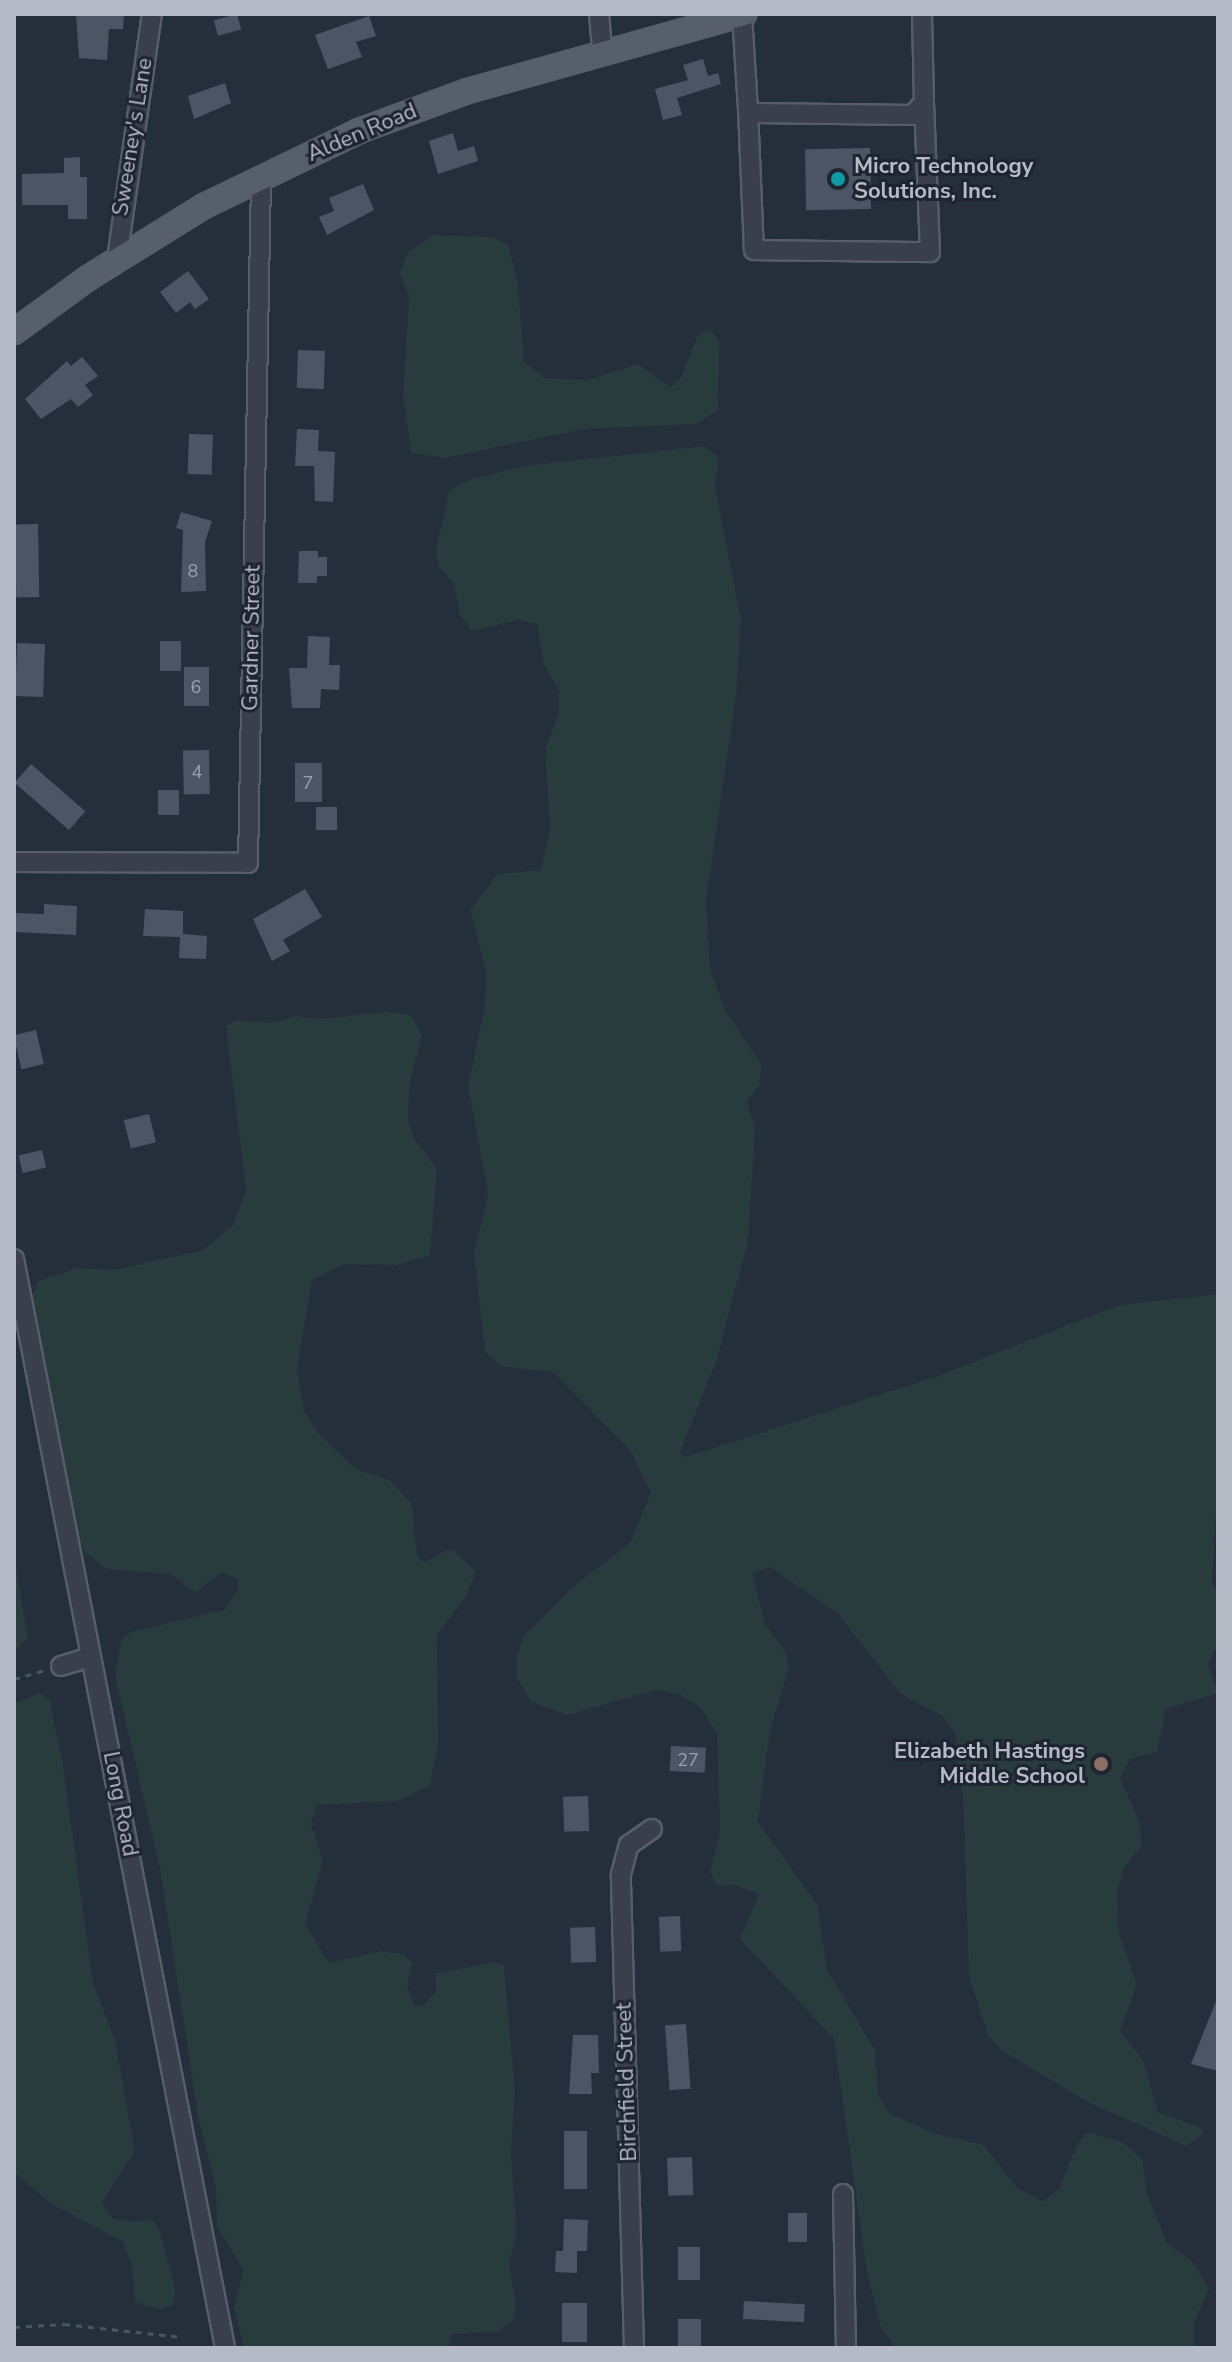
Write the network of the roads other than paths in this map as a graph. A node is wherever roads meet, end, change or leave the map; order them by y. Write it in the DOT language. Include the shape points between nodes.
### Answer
graph roads {
  1 [pos="152,14"];
  2 [pos="599,14"];
  3 [pos="743,14"];
  4 [pos="922,14"];
  5 [pos="711,18"];
  6 [pos="602,50"];
  7 [pos="924,102"];
  8 [pos="748,109"];
  9 [pos="261,178"];
  10 [pos="117,259"];
  11 [pos="14,332"];
  12 [pos="14,862"];
  13 [pos="14,1259"];
  14 [pos="91,1657"];
  15 [pos="61,1666"];
  16 [pos="652,1829"];
  17 [pos="843,2194"];
  18 [pos="225,2348"];
  19 [pos="634,2348"];
  20 [pos="846,2348"];
  1 -- 10 [label="street, Sweeney's Lane"];
  2 -- 6 [label="street"];
  3 -- 5 [label="main road, Alden Road"];
  3 -- 8 [label="street"];
  4 -- 7 [label="street"];
  5 -- 6 [label="main road, Alden Road"];
  6 -- 9 [label="main road, Alden Road" via="359,131"];
  7 -- 8 [label="street" via="913,115 761,115"];
  7 -- 8 [label="street" via="930,252 754,250"];
  9 -- 10 [label="main road, Alden Road"];
  9 -- 12 [label="street, Gardner Street" via="248,863"];
  10 -- 11 [label="main road, Alden Road"];
  13 -- 14 [label="street, Long Road"];
  14 -- 15 [label="street"];
  14 -- 18 [label="street, Long Road"];
  16 -- 19 [label="street, Birchfield Street" via="629,1845 621,1874"];
  17 -- 20 [label="street"];
}
